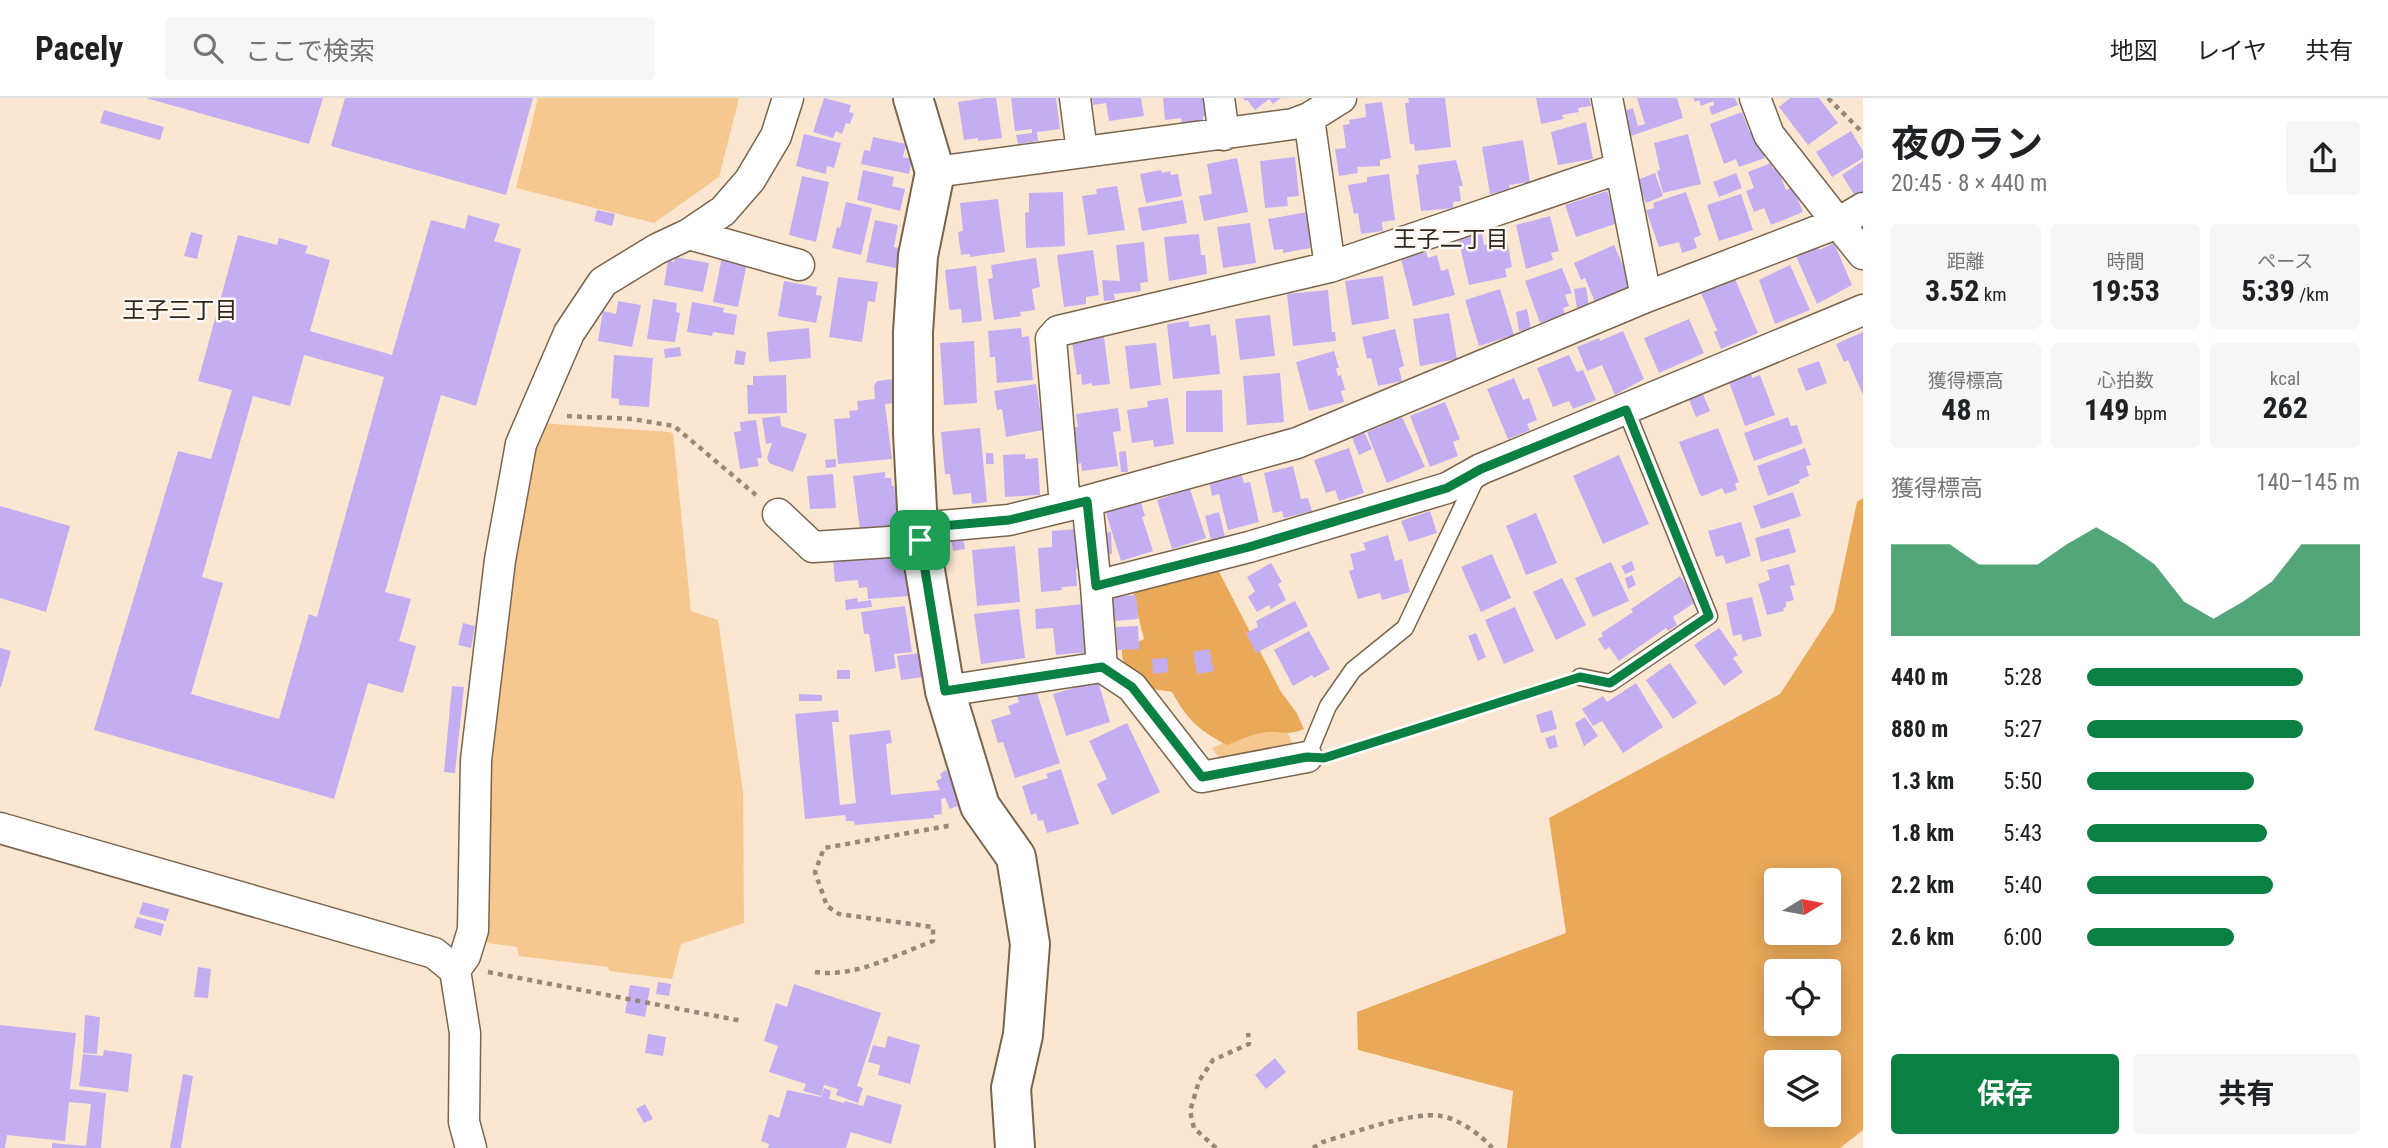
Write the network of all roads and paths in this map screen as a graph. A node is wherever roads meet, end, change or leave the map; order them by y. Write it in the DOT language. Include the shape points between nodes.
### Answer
graph roads {
  1 [pos="789,98"];
  2 [pos="913,98"];
  3 [pos="1075,98"];
  4 [pos="1219,98"];
  5 [pos="1341,98"];
  6 [pos="1607,98"];
  7 [pos="1755,98"];
  8 [pos="1828,98"];
  9 [pos="1309,118"];
  10 [pos="1863,133"];
  11 [pos="1224,135"];
  12 [pos="1082,152"];
  13 [pos="1620,169"];
  14 [pos="935,172"];
  15 [pos="1851,215"];
  16 [pos="689,234"];
  17 [pos="1863,254"];
  18 [pos="799,265"];
  19 [pos="1330,267"];
  20 [pos="1646,297"];
  21 [pos="1863,310"];
  22 [pos="1626,410"];
  23 [pos="534,414"];
  24 [pos="1481,469"];
  25 [pos="1076,503"];
  26 [pos="779,514"];
  27 [pos="919,534"];
  28 [pos="1096,586"];
  29 [pos="1102,667"];
  30 [pos="1580,677"];
  31 [pos="945,691"];
  32 [pos="1307,757"];
  33 [pos="989,819"];
  34 [pos="0,828"];
  35 [pos="458,965"];
  36 [pos="815,972"];
  37 [pos="743,1021"];
  38 [pos="1248,1033"];
  39 [pos="471,1148"];
  40 [pos="1015,1148"];
  41 [pos="1216,1148"];
  42 [pos="1313,1148"];
  43 [pos="1492,1148"];
  1 -- 16 [label="street" via="776,136 750,180 723,211"];
  2 -- 14 [label="street"];
  3 -- 12 [label="street"];
  4 -- 11 [label="street"];
  5 -- 9 [label="street"];
  6 -- 13 [label="street"];
  7 -- 15 [label="street" via="1769,135"];
  8 -- 10 [label="path"];
  9 -- 11 [label="street"];
  9 -- 19 [label="street"];
  11 -- 12 [label="street"];
  12 -- 14 [label="street"];
  13 -- 19 [label="street"];
  13 -- 20 [label="street"];
  14 -- 27 [label="street" via="918,256 913,332"];
  15 -- 17 [label="street"];
  15 -- 20 [label="street"];
  16 -- 18 [label="street" via="765,268"];
  16 -- 23 [label="street" via="603,282 569,333"];
  19 -- 25 [label="street" via="1058,331 1051,339"];
  20 -- 25 [label="street" via="1297,443"];
  21 -- 22 [label="street"];
  22 -- 24 [label="street"];
  22 -- 30 [label="lane" via="1709,616 1610,683"];
  23 -- 26 [label="path" via="674,426"];
  23 -- 35 [label="street" via="521,444 500,560 476,760 473,930"];
  24 -- 28 [label="street" via="1447,488 1249,547"];
  24 -- 32 [label="lane" via="1405,628 1353,670 1328,706"];
  25 -- 27 [label="street" via="1009,520"];
  25 -- 28 [label="street"];
  26 -- 27 [label="street" via="813,547"];
  27 -- 31 [label="street"];
  28 -- 29 [label="street"];
  29 -- 31 [label="street"];
  29 -- 32 [label="street" via="1132,687 1202,777"];
  30 -- 32 [label="path" via="1324,758"];
  31 -- 33 [label="street" via="980,806"];
  33 -- 36 [label="path" via="824,848 815,872 827,906 839,914 933,927 934,934 933,941 869,965 835,975"];
  33 -- 40 [label="street" via="1016,857 1030,944 1023,1035 1011,1088"];
  34 -- 35 [label="street" via="434,953"];
  35 -- 37 [label="path"];
  35 -- 39 [label="street" via="464,1122"];
  38 -- 41 [label="path" via="1249,1044 1213,1060 1199,1081 1191,1111 1194,1128"];
  42 -- 43 [label="path" via="1403,1118 1442,1116 1484,1137"];
}
